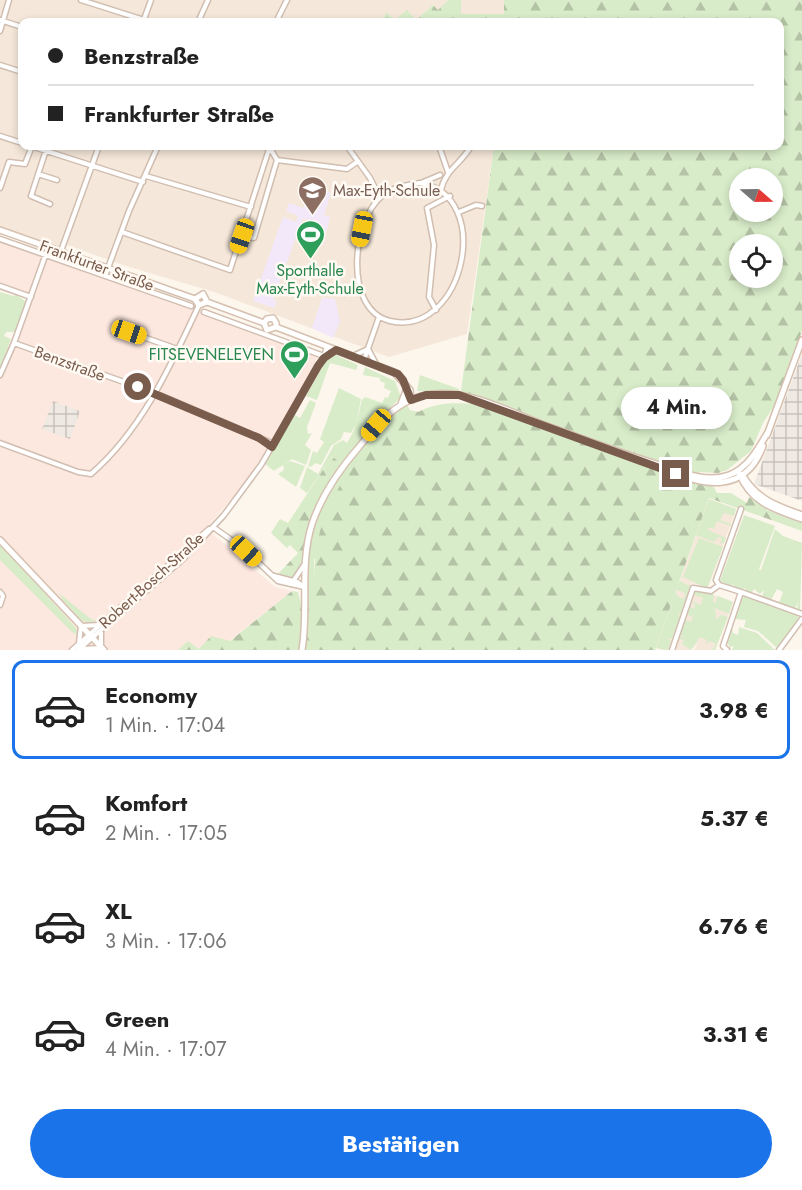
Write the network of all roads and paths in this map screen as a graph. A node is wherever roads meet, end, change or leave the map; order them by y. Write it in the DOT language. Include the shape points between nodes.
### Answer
graph roads {
  1 [pos="9,0"];
  2 [pos="81,0"];
  3 [pos="151,0"];
  4 [pos="208,0"];
  5 [pos="287,0"];
  6 [pos="134,18"];
  7 [pos="144,18"];
  8 [pos="200,18"];
  9 [pos="278,18"];
  10 [pos="2,20"];
  11 [pos="18,26"];
  12 [pos="0,31"];
  13 [pos="0,65"];
  14 [pos="18,71"];
  15 [pos="0,136"];
  16 [pos="18,142"];
  17 [pos="30,150"];
  18 [pos="46,150"];
  19 [pos="97,150"];
  20 [pos="156,150"];
  21 [pos="268,150"];
  22 [pos="272,150"];
  23 [pos="350,150"];
  24 [pos="440,150"];
  25 [pos="468,150"];
  26 [pos="278,160"];
  27 [pos="357,162"];
  28 [pos="92,164"];
  29 [pos="448,172"];
  30 [pos="38,174"];
  31 [pos="440,175"];
  32 [pos="146,176"];
  33 [pos="57,180"];
  34 [pos="143,182"];
  35 [pos="420,183"];
  36 [pos="0,188"];
  37 [pos="441,190"];
  38 [pos="450,196"];
  39 [pos="380,198"];
  40 [pos="50,204"];
  41 [pos="482,206"];
  42 [pos="251,207"];
  43 [pos="459,212"];
  44 [pos="0,230"];
  45 [pos="122,232"];
  46 [pos="242,236"];
  47 [pos="0,239"];
  48 [pos="48,248"];
  49 [pos="61,252"];
  50 [pos="46,255"];
  51 [pos="108,269"];
  52 [pos="105,276"];
  53 [pos="0,286"];
  54 [pos="31,297"];
  55 [pos="195,299"];
  56 [pos="207,302"];
  57 [pos="199,305"];
  58 [pos="191,306"];
  59 [pos="436,310"];
  60 [pos="204,312"];
  61 [pos="379,317"];
  62 [pos="264,323"];
  63 [pos="276,327"];
  64 [pos="129,332"];
  65 [pos="802,340"];
  66 [pos="314,342"];
  67 [pos="14,343"];
  68 [pos="327,347"];
  69 [pos="368,349"];
  70 [pos="180,350"];
  71 [pos="336,350"];
  72 [pos="352,356"];
  73 [pos="322,357"];
  74 [pos="364,360"];
  75 [pos="376,365"];
  76 [pos="0,375"];
  77 [pos="408,390"];
  78 [pos="155,393"];
  79 [pos="424,395"];
  80 [pos="411,400"];
  81 [pos="400,405"];
  82 [pos="768,432"];
  83 [pos="0,443"];
  84 [pos="273,446"];
  85 [pos="639,459"];
  86 [pos="751,467"];
  87 [pos="740,474"];
  88 [pos="730,480"];
  89 [pos="747,486"];
  90 [pos="741,509"];
  91 [pos="802,517"];
  92 [pos="213,527"];
  93 [pos="0,540"];
  94 [pos="304,565"];
  95 [pos="268,572"];
  96 [pos="294,581"];
  97 [pos="719,585"];
  98 [pos="304,586"];
  99 [pos="0,592"];
  100 [pos="741,592"];
  101 [pos="0,605"];
  102 [pos="802,614"];
  103 [pos="802,618"];
  104 [pos="101,625"];
  105 [pos="81,626"];
  106 [pos="101,632"];
  107 [pos="91,637"];
  108 [pos="723,646"];
  109 [pos="79,648"];
  110 [pos="103,649"];
  111 [pos="72,650"];
  112 [pos="302,650"];
  113 [pos="672,650"];
  114 [pos="719,650"];
  115 [pos="727,650"];
  116 [pos="779,650"];
  1 -- 10 [label="street"];
  2 -- 6 [label="street"];
  3 -- 7 [label="street"];
  4 -- 8 [label="street"];
  5 -- 9 [label="street"];
  10 -- 11 [label="street"];
  10 -- 12 [label="street"];
  13 -- 14 [label="street"];
  15 -- 16 [label="street"];
  17 -- 36 [label="street" via="25,164 9,162"];
  18 -- 28 [label="street"];
  18 -- 30 [label="street"];
  19 -- 28 [label="street"];
  20 -- 32 [label="street"];
  21 -- 42 [label="street"];
  22 -- 26 [label="street"];
  23 -- 27 [label="street"];
  24 -- 29 [label="street"];
  25 -- 29 [label="street"];
  26 -- 27 [label="street" via="347,170"];
  26 -- 46 [label="street" via="254,238"];
  27 -- 39 [label="street"];
  28 -- 34 [label="street"];
  28 -- 49 [label="street"];
  29 -- 37 [label="street"];
  30 -- 33 [label="street"];
  30 -- 40 [label="street" via="31,196"];
  31 -- 35 [label="street"];
  32 -- 34 [label="street"];
  32 -- 42 [label="street"];
  34 -- 45 [label="street"];
  35 -- 37 [label="street"];
  35 -- 39 [label="street" via="400,186"];
  37 -- 38 [label="street"];
  38 -- 43 [label="street"];
  38 -- 59 [label="street" via="427,208 434,245 429,294"];
  39 -- 61 [label="street" via="365,221 357,261 363,298"];
  41 -- 43 [label="street"];
  42 -- 46 [label="street"];
  43 -- 59 [label="street" via="462,239 458,274 447,298"];
  44 -- 48 [label="street, Frankfurter Straße"];
  45 -- 46 [label="street" via="230,270"];
  45 -- 51 [label="street"];
  47 -- 50 [label="street, Frankfurter Straße"];
  48 -- 49 [label="street, Frankfurter Straße"];
  48 -- 50 [label="street"];
  49 -- 51 [label="street, Frankfurter Straße"];
  50 -- 52 [label="street, Frankfurter Straße"];
  50 -- 54 [label="street"];
  51 -- 52 [label="street"];
  51 -- 55 [label="street, Frankfurter Straße"];
  52 -- 58 [label="street, Frankfurter Straße"];
  53 -- 54 [label="street"];
  54 -- 67 [label="street"];
  55 -- 56 [label="street, Frankfurter Straße" via="203,294"];
  55 -- 57 [label="street"];
  56 -- 57 [label="street"];
  56 -- 62 [label="street"];
  57 -- 70 [label="street"];
  59 -- 61 [label="street" via="405,322"];
  60 -- 73 [label="street"];
  61 -- 69 [label="street"];
  62 -- 63 [label="street" via="267,330"];
  62 -- 63 [label="street" via="273,318"];
  63 -- 66 [label="street"];
  64 -- 70 [label="street"];
  65 -- 82 [label="street"];
  66 -- 68 [label="street"];
  66 -- 73 [label="street"];
  67 -- 76 [label="street"];
  67 -- 78 [label="street, Benzstraße"];
  68 -- 71 [label="street"];
  68 -- 73 [label="street, Robert-Bosch-Straße"];
  69 -- 72 [label="street"];
  69 -- 74 [label="street"];
  69 -- 75 [label="street"];
  70 -- 78 [label="street"];
  71 -- 72 [label="street"];
  71 -- 73 [label="street"];
  72 -- 74 [label="street"];
  73 -- 84 [label="street, Robert-Bosch-Straße"];
  74 -- 75 [label="street"];
  75 -- 77 [label="street" via="394,372"];
  77 -- 79 [label="street"];
  77 -- 80 [label="street"];
  77 -- 81 [label="street"];
  78 -- 83 [label="street" via="91,474"];
  78 -- 84 [label="street, Benzstraße"];
  79 -- 80 [label="street"];
  79 -- 85 [label="street" via="453,394 473,399"];
  80 -- 81 [label="street"];
  81 -- 94 [label="street" via="376,425 330,484 312,525"];
  82 -- 86 [label="street"];
  82 -- 87 [label="street"];
  84 -- 92 [label="street, Robert-Bosch-Straße"];
  85 -- 87 [label="street" via="709,478"];
  85 -- 88 [label="street" via="701,484"];
  86 -- 87 [label="street"];
  86 -- 89 [label="street"];
  87 -- 88 [label="street"];
  87 -- 89 [label="street"];
  88 -- 89 [label="street"];
  89 -- 91 [label="street" via="764,505"];
  90 -- 97 [label="street" via="716,579"];
  92 -- 95 [label="street"];
  92 -- 104 [label="street, Robert-Bosch-Straße"];
  92 -- 106 [label="street, Robert-Bosch-Straße"];
  93 -- 105 [label="street"];
  94 -- 96 [label="street"];
  94 -- 98 [label="street"];
  95 -- 96 [label="street"];
  95 -- 98 [label="street" via="281,582"];
  96 -- 98 [label="street"];
  97 -- 100 [label="street"];
  97 -- 113 [label="street" via="713,591 693,588"];
  98 -- 112 [label="street"];
  99 -- 101 [label="street"];
  100 -- 102 [label="street"];
  100 -- 108 [label="street"];
  103 -- 116 [label="street"];
  104 -- 105 [label="street"];
  104 -- 107 [label="street, Robert-Bosch-Straße"];
  105 -- 107 [label="street"];
  105 -- 109 [label="street"];
  106 -- 107 [label="street, Robert-Bosch-Straße"];
  106 -- 110 [label="street, Robert-Bosch-Straße"];
  107 -- 109 [label="street"];
  107 -- 110 [label="street"];
  108 -- 114 [label="street"];
  108 -- 115 [label="street"];
  109 -- 110 [label="street"];
  109 -- 111 [label="street"];
}
